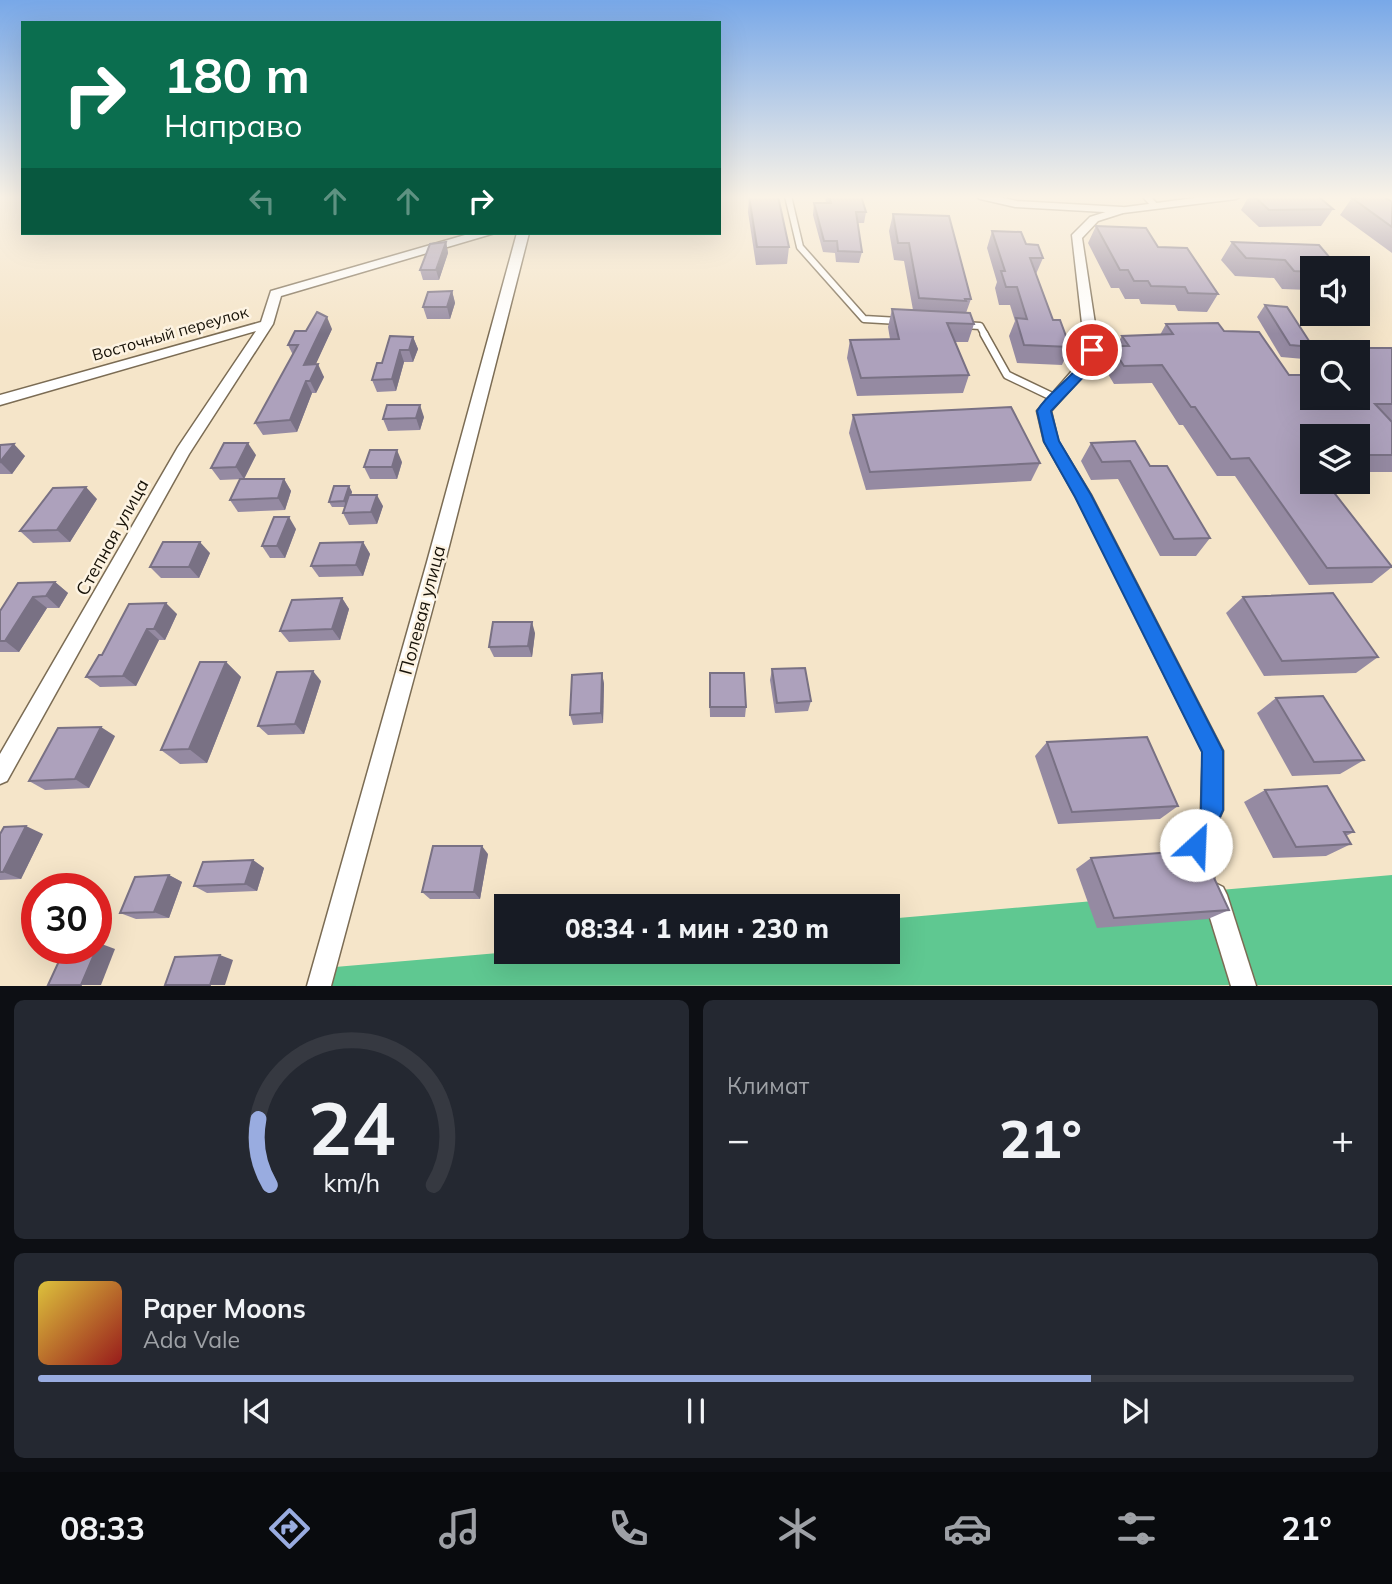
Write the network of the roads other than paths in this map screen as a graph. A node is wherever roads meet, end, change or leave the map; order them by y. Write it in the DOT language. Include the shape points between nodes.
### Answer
graph roads {
  1 [pos="446,242"];
  2 [pos="521,242"];
  3 [pos="799,242"];
  4 [pos="1077,242"];
  5 [pos="903,321"];
  6 [pos="267,324"];
  7 [pos="954,324"];
  8 [pos="1053,397"];
  9 [pos="0,400"];
  10 [pos="0,774"];
  11 [pos="319,985"];
  12 [pos="1244,985"];
  1 -- 6 [label="street, Восточный переулок" via="275,294"];
  2 -- 11 [label="street, Полевая улица"];
  3 -- 5 [label="lane" via="864,318"];
  4 -- 8 [label="street" via="1092,350 1085,367"];
  6 -- 9 [label="street, Восточный переулок"];
  6 -- 10 [label="street, Степная улица" via="183,451"];
  7 -- 8 [label="lane" via="980,326 1007,375"];
  8 -- 12 [label="street" via="1044,411 1051,442 1083,495 1213,751 1212,810 1196,845"];
}
